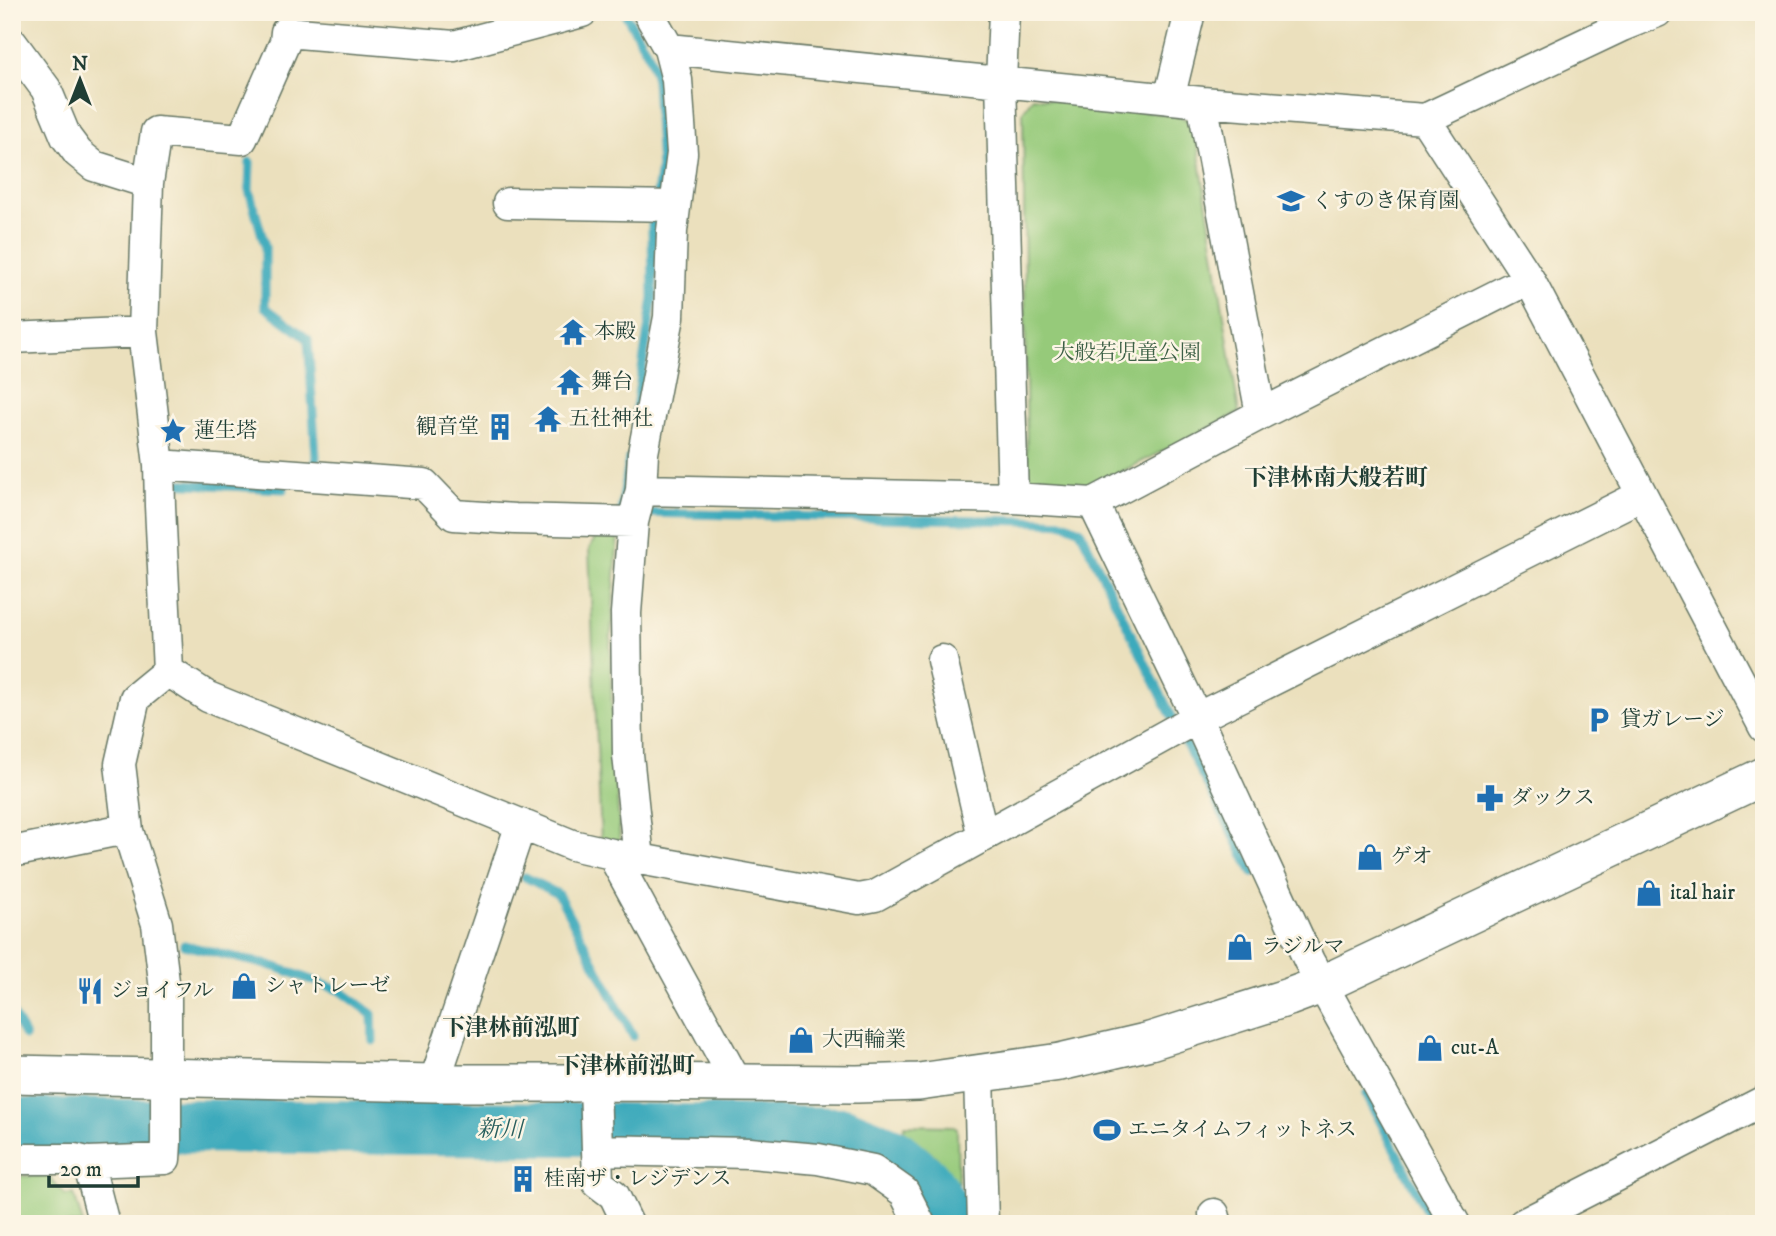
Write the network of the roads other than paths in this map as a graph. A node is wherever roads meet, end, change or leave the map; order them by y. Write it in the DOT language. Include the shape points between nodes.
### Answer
graph roads {
  1 [pos="582,12"];
  2 [pos="648,12"];
  3 [pos="1004,12"];
  4 [pos="1189,12"];
  5 [pos="1657,12"];
  6 [pos="12,43"];
  7 [pos="670,49"];
  8 [pos="1001,81"];
  9 [pos="1169,99"];
  10 [pos="1202,102"];
  11 [pos="1425,119"];
  12 [pos="148,183"];
  13 [pos="508,203"];
  14 [pos="675,206"];
  15 [pos="1529,279"];
  16 [pos="143,332"];
  17 [pos="12,338"];
  18 [pos="1261,414"];
  19 [pos="159,465"];
  20 [pos="1642,495"];
  21 [pos="1013,498"];
  22 [pos="1093,503"];
  23 [pos="637,506"];
  24 [pos="942,660"];
  25 [pos="168,670"];
  26 [pos="1184,726"];
  27 [pos="1764,727"];
  28 [pos="1764,776"];
  29 [pos="522,824"];
  30 [pos="128,831"];
  31 [pos="983,837"];
  32 [pos="12,852"];
  33 [pos="625,857"];
  34 [pos="1321,985"];
  35 [pos="12,1074"];
  36 [pos="979,1074"];
  37 [pos="433,1083"];
  38 [pos="595,1083"];
  39 [pos="737,1083"];
  40 [pos="166,1092"];
  41 [pos="1764,1101"];
  42 [pos="597,1150"];
  43 [pos="12,1159"];
  44 [pos="88,1162"];
  45 [pos="104,1224"];
  46 [pos="628,1224"];
  47 [pos="920,1224"];
  48 [pos="983,1224"];
  49 [pos="1455,1224"];
  50 [pos="1523,1224"];
  1 -- 12 [label="street" via="454,46 286,32 242,139 156,132"];
  2 -- 7 [label="street"];
  3 -- 8 [label="street"];
  4 -- 9 [label="street"];
  5 -- 11 [label="street"];
  6 -- 12 [label="street" via="46,89 66,137 78,153 94,166"];
  7 -- 8 [label="street"];
  7 -- 14 [label="street" via="682,153"];
  8 -- 9 [label="street"];
  8 -- 21 [label="street"];
  9 -- 10 [label="street"];
  10 -- 11 [label="street"];
  10 -- 18 [label="street"];
  11 -- 15 [label="street"];
  12 -- 16 [label="street"];
  13 -- 14 [label="street"];
  14 -- 23 [label="street" via="669,317"];
  15 -- 18 [label="street"];
  15 -- 20 [label="street"];
  16 -- 17 [label="street"];
  16 -- 19 [label="street"];
  18 -- 22 [label="street"];
  19 -- 23 [label="street" via="433,494 454,515 514,519"];
  19 -- 25 [label="street"];
  20 -- 26 [label="street"];
  20 -- 27 [label="street"];
  21 -- 22 [label="street"];
  21 -- 23 [label="street"];
  22 -- 26 [label="street"];
  23 -- 33 [label="street" via="626,612"];
  24 -- 31 [label="street"];
  25 -- 29 [label="street" via="208,697"];
  25 -- 30 [label="street" via="135,698 120,764"];
  26 -- 31 [label="street"];
  26 -- 34 [label="street"];
  28 -- 34 [label="street"];
  29 -- 33 [label="street" via="572,845"];
  29 -- 37 [label="street"];
  30 -- 32 [label="street"];
  30 -- 40 [label="street" via="157,924 166,998"];
  31 -- 33 [label="street" via="875,896 859,899"];
  33 -- 39 [label="street"];
  34 -- 36 [label="street" via="1150,1041 1060,1062"];
  34 -- 49 [label="street"];
  35 -- 40 [label="street"];
  36 -- 39 [label="street" via="919,1082"];
  36 -- 48 [label="street"];
  37 -- 38 [label="street"];
  37 -- 40 [label="street"];
  38 -- 39 [label="street"];
  38 -- 42 [label="street"];
  40 -- 44 [label="street" via="165,1159"];
  41 -- 50 [label="street"];
  42 -- 46 [label="street" via="598,1183 614,1195"];
  42 -- 47 [label="street" via="750,1153 873,1170 904,1192"];
  43 -- 44 [label="street"];
  44 -- 45 [label="street"];
}
